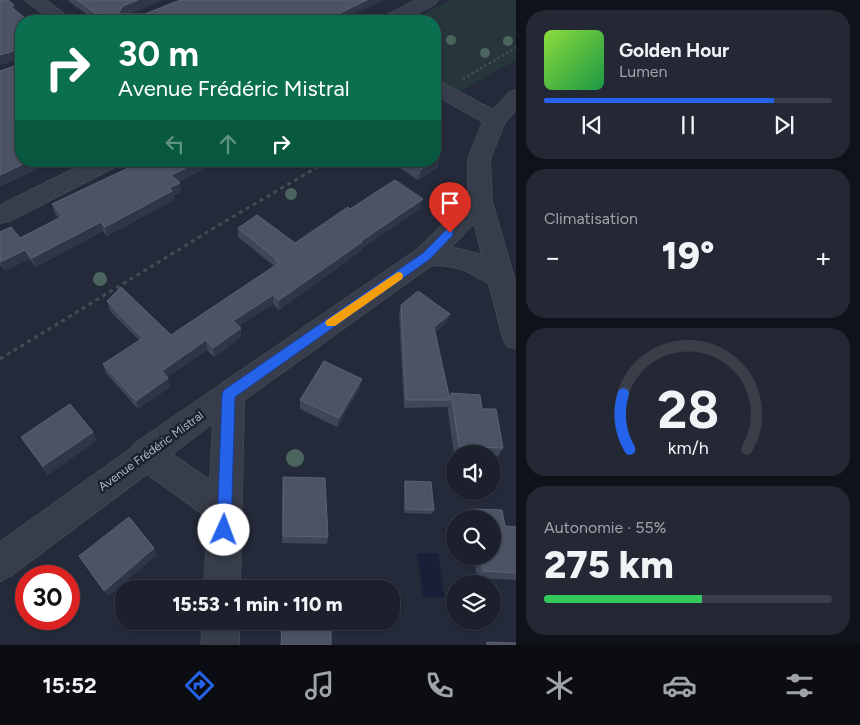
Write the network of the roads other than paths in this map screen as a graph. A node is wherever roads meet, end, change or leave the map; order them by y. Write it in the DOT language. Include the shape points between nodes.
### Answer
graph roads {
  1 [pos="34,0"];
  2 [pos="429,0"];
  3 [pos="55,15"];
  4 [pos="400,15"];
  5 [pos="441,90"];
  6 [pos="516,96"];
  7 [pos="495,120"];
  8 [pos="97,167"];
  9 [pos="480,202"];
  10 [pos="0,215"];
  11 [pos="427,256"];
  12 [pos="502,279"];
  13 [pos="516,338"];
  14 [pos="228,394"];
  15 [pos="145,454"];
  16 [pos="225,510"];
  17 [pos="0,563"];
  18 [pos="222,580"];
  19 [pos="221,630"];
  20 [pos="220,645"];
  1 -- 3 [label="street"];
  2 -- 4 [label="street"];
  5 -- 7 [label="street"];
  6 -- 7 [label="street"];
  7 -- 9 [label="street" via="479,159"];
  8 -- 10 [label="street"];
  9 -- 11 [label="street, Avenue Frédéric Mistral"];
  9 -- 12 [label="street"];
  11 -- 12 [label="street" via="470,261"];
  11 -- 14 [label="street, Avenue Frédéric Mistral"];
  12 -- 13 [label="street"];
  14 -- 15 [label="street, Avenue Frédéric Mistral"];
  14 -- 16 [label="street"];
  15 -- 16 [label="street"];
  15 -- 17 [label="street, Avenue Frédéric Mistral"];
  16 -- 18 [label="street"];
  19 -- 20 [label="street"];
}
